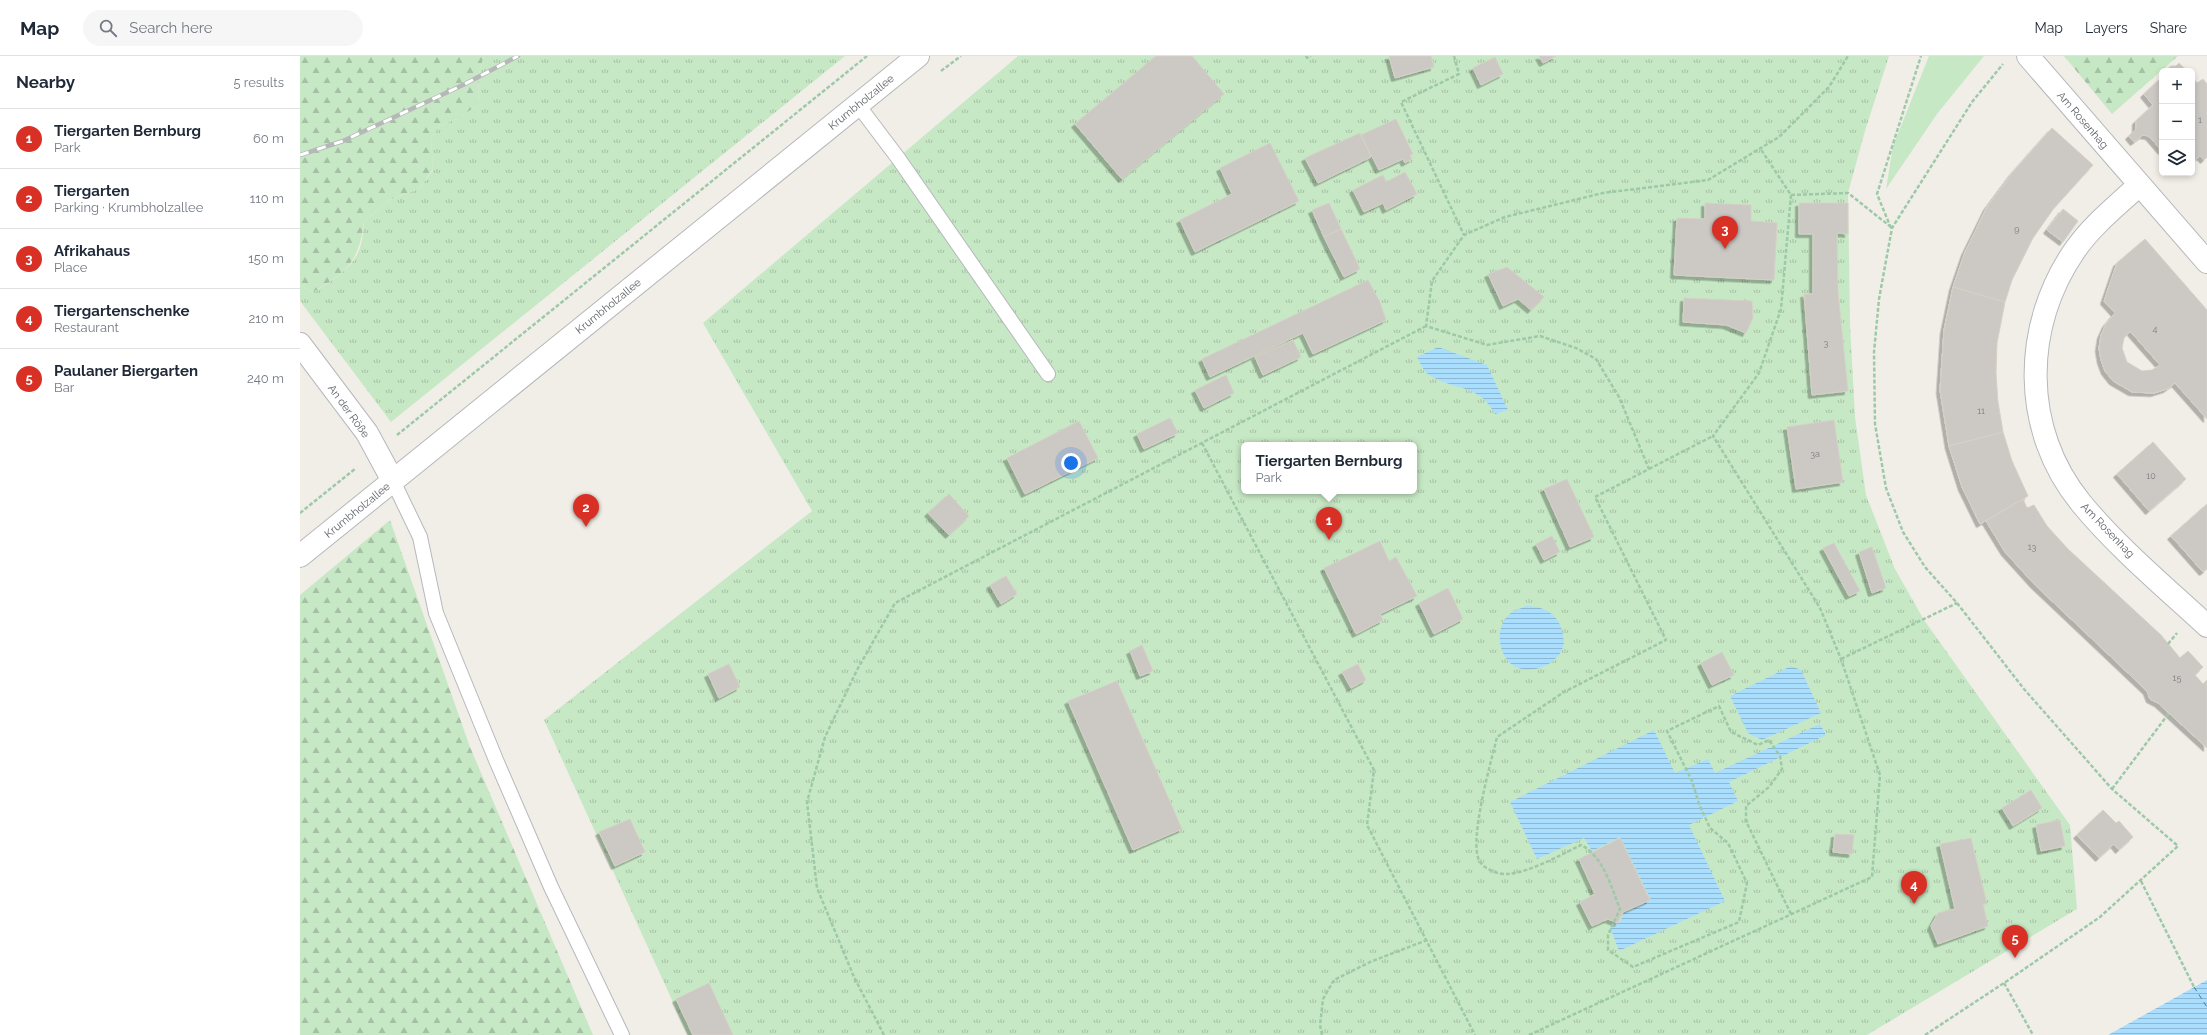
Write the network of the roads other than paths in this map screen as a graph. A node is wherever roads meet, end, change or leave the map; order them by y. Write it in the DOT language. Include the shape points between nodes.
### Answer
graph roads {
  1 [pos="918,56"];
  2 [pos="2028,56"];
  3 [pos="858,105"];
  4 [pos="2139,185"];
  5 [pos="2207,262"];
  6 [pos="300,344"];
  7 [pos="1048,374"];
  8 [pos="393,481"];
  9 [pos="300,556"];
  10 [pos="2207,626"];
  11 [pos="622,1035"];
  1 -- 3 [label="street, Krumbholzallee"];
  2 -- 4 [label="street, Am Rosenhag"];
  3 -- 7 [label="lane" via="898,158"];
  3 -- 8 [label="street, Krumbholzallee"];
  4 -- 5 [label="street, Am Rosenhag"];
  4 -- 10 [label="street, Am Rosenhag" via="2090,232 2076,249 2052,290 2040,329 2034,370 2039,417 2057,465 2081,503 2100,525"];
  6 -- 8 [label="street, An der Röße" via="366,433"];
  8 -- 9 [label="street, Krumbholzallee"];
  8 -- 11 [label="lane" via="420,537 436,613 496,760 550,887"];
}
